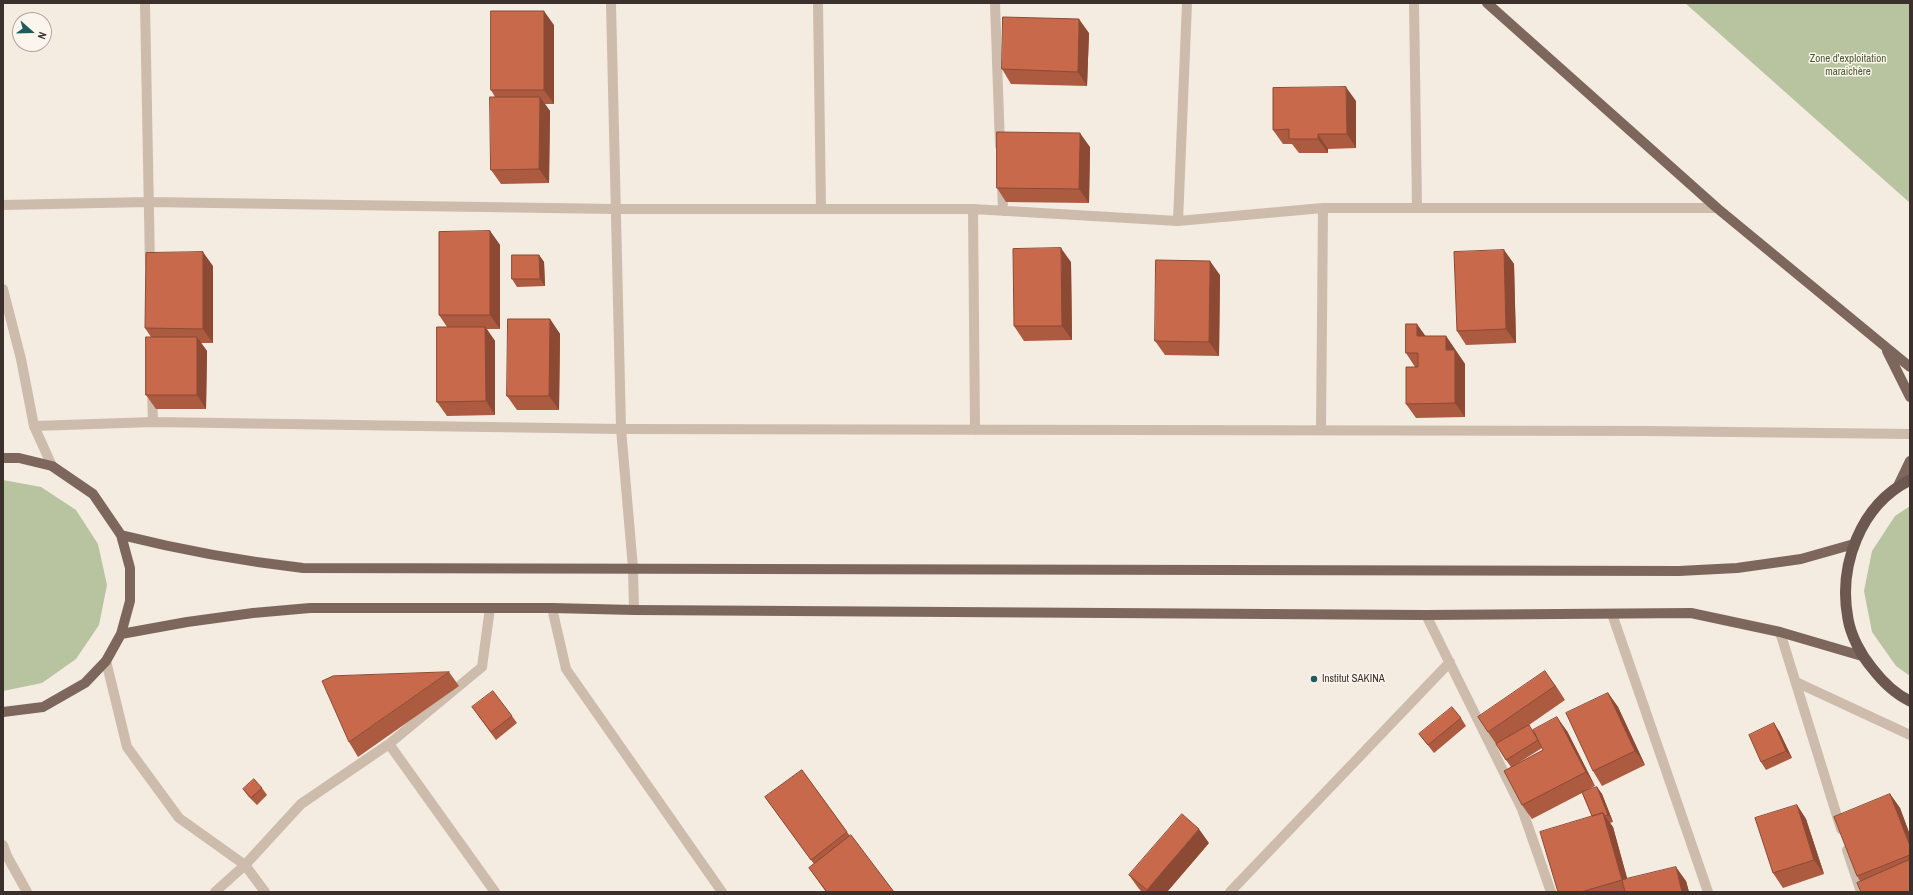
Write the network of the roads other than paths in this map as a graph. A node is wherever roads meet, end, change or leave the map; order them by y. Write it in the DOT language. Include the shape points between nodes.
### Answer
graph roads {
  1 [pos="145,3"];
  2 [pos="611,3"];
  3 [pos="818,3"];
  4 [pos="994,3"];
  5 [pos="1187,3"];
  6 [pos="1414,3"];
  7 [pos="1487,3"];
  8 [pos="1001,157"];
  9 [pos="1001,173"];
  10 [pos="148,202"];
  11 [pos="3,205"];
  12 [pos="1323,208"];
  13 [pos="1417,208"];
  14 [pos="1717,208"];
  15 [pos="616,209"];
  16 [pos="821,209"];
  17 [pos="973,209"];
  18 [pos="1003,212"];
  19 [pos="1178,220"];
  20 [pos="150,273"];
  21 [pos="3,289"];
  22 [pos="1884,346"];
  23 [pos="1910,367"];
  24 [pos="152,383"];
  25 [pos="1910,397"];
  26 [pos="153,422"];
  27 [pos="34,426"];
  28 [pos="621,429"];
  29 [pos="975,430"];
  30 [pos="1321,430"];
  31 [pos="1910,434"];
  32 [pos="3,458"];
  33 [pos="1910,461"];
  34 [pos="52,466"];
  35 [pos="1910,480"];
  36 [pos="1898,486"];
  37 [pos="121,535"];
  38 [pos="1854,544"];
  39 [pos="633,568"];
  40 [pos="490,608"];
  41 [pos="552,608"];
  42 [pos="634,610"];
  43 [pos="1612,614"];
  44 [pos="1426,615"];
  45 [pos="1780,632"];
  46 [pos="121,634"];
  47 [pos="1862,656"];
  48 [pos="106,661"];
  49 [pos="1450,662"];
  50 [pos="1796,682"];
  51 [pos="1910,701"];
  52 [pos="3,712"];
  53 [pos="1910,735"];
  54 [pos="388,744"];
  55 [pos="3,845"];
  56 [pos="245,865"];
  57 [pos="27,892"];
  58 [pos="215,892"];
  59 [pos="265,892"];
  60 [pos="495,892"];
  61 [pos="722,892"];
  62 [pos="1230,892"];
  63 [pos="1551,892"];
  64 [pos="1708,892"];
  65 [pos="1861,892"];
  1 -- 10 [label="street"];
  2 -- 15 [label="street"];
  3 -- 16 [label="street"];
  4 -- 8 [label="street"];
  5 -- 19 [label="street"];
  6 -- 13 [label="street"];
  7 -- 14 [label="main road"];
  9 -- 18 [label="street"];
  10 -- 11 [label="street"];
  10 -- 15 [label="street"];
  10 -- 20 [label="street"];
  12 -- 13 [label="street"];
  12 -- 19 [label="street"];
  12 -- 30 [label="street"];
  13 -- 14 [label="street"];
  14 -- 22 [label="main road"];
  15 -- 16 [label="street"];
  15 -- 28 [label="street"];
  16 -- 17 [label="street"];
  17 -- 18 [label="street"];
  17 -- 29 [label="street"];
  18 -- 19 [label="street"];
  21 -- 27 [label="street" via="21,359"];
  22 -- 23 [label="main road"];
  22 -- 25 [label="main road"];
  24 -- 26 [label="street"];
  26 -- 27 [label="street"];
  26 -- 28 [label="street"];
  27 -- 34 [label="street"];
  28 -- 29 [label="street"];
  28 -- 39 [label="street"];
  29 -- 30 [label="street"];
  30 -- 31 [label="street"];
  32 -- 34 [label="main road" via="19,458"];
  33 -- 36 [label="main road"];
  34 -- 37 [label="main road" via="93,494"];
  35 -- 36 [label="highway"];
  36 -- 38 [label="highway" via="1872,511"];
  37 -- 39 [label="main road" via="180,550 303,568"];
  37 -- 46 [label="main road" via="130,568 130,601"];
  38 -- 39 [label="main road" via="1801,559 1737,568 1679,570"];
  38 -- 47 [label="highway" via="1845,581 1848,620"];
  39 -- 42 [label="street"];
  40 -- 41 [label="main road"];
  40 -- 46 [label="main road" via="310,608 187,622"];
  40 -- 54 [label="street" via="482,667"];
  41 -- 42 [label="main road"];
  41 -- 61 [label="street" via="566,669"];
  42 -- 44 [label="main road"];
  43 -- 44 [label="main road"];
  43 -- 45 [label="main road" via="1691,613"];
  43 -- 64 [label="street"];
  44 -- 49 [label="street"];
  45 -- 47 [label="main road"];
  45 -- 50 [label="street"];
  46 -- 48 [label="main road"];
  47 -- 51 [label="highway" via="1881,680"];
  48 -- 52 [label="main road" via="85,683 43,707"];
  48 -- 56 [label="street" via="127,747 179,818"];
  49 -- 62 [label="street"];
  49 -- 63 [label="street" via="1522,810"];
  50 -- 53 [label="street"];
  50 -- 65 [label="street"];
  54 -- 56 [label="street" via="301,804"];
  54 -- 60 [label="street"];
  55 -- 57 [label="street"];
  56 -- 58 [label="street"];
  56 -- 59 [label="street"];
}
